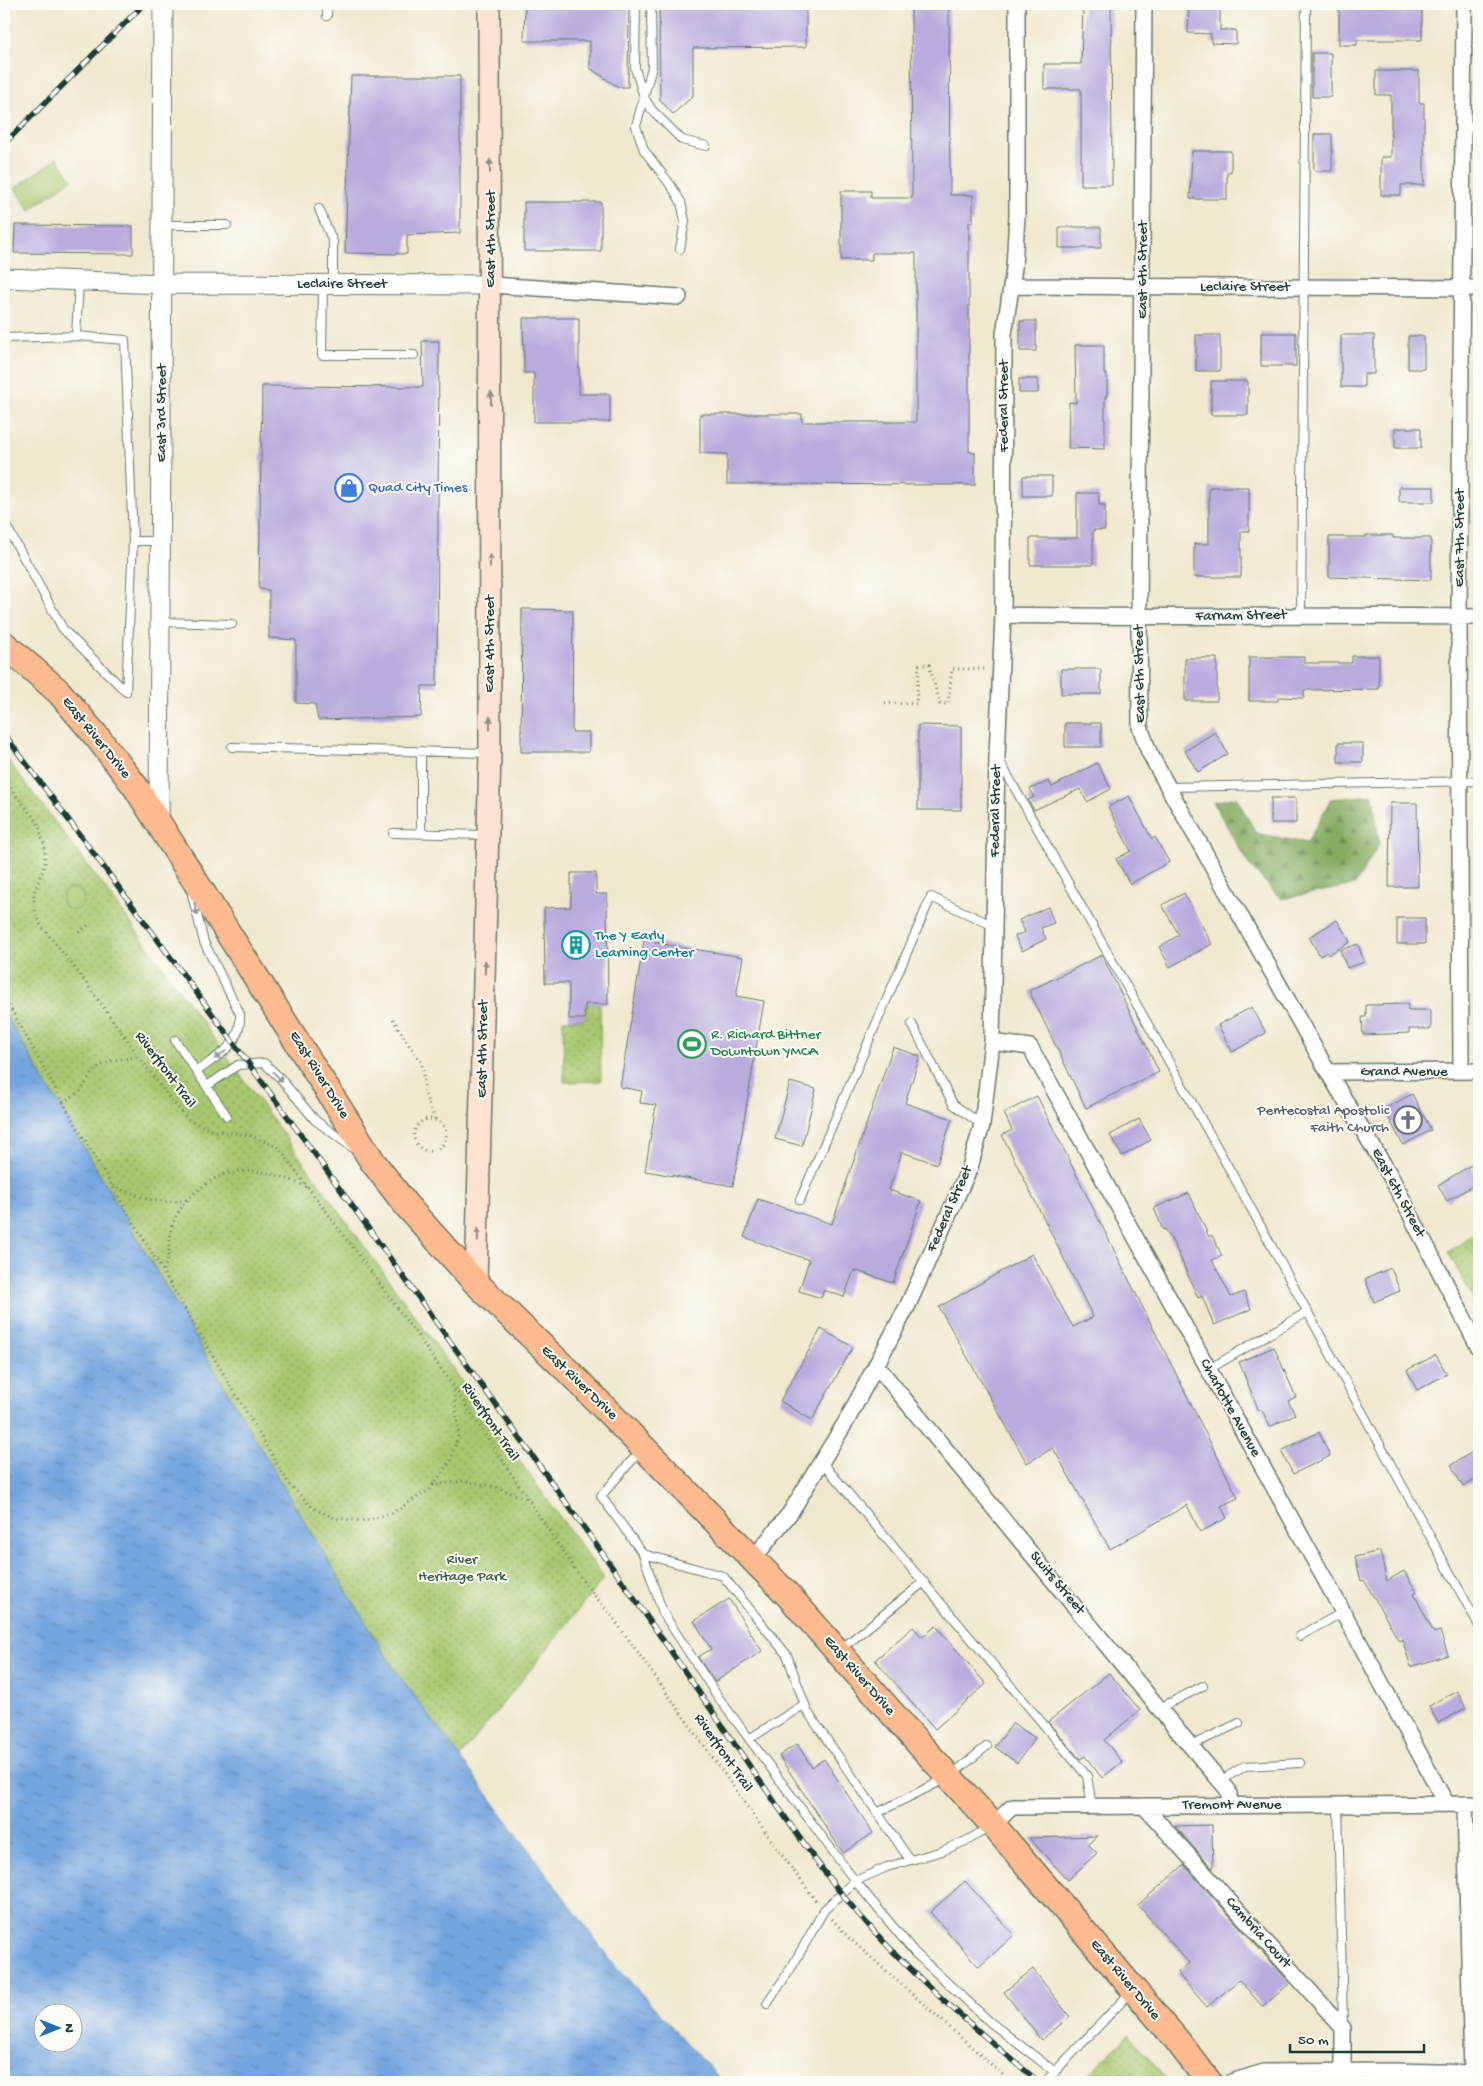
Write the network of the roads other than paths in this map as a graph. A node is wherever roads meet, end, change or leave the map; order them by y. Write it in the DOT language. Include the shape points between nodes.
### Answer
graph roads {
  1 [pos="164,4"];
  2 [pos="327,4"];
  3 [pos="490,4"];
  4 [pos="636,4"];
  5 [pos="1017,4"];
  6 [pos="1144,4"];
  7 [pos="1306,4"];
  8 [pos="1464,4"];
  9 [pos="651,10"];
  10 [pos="327,16"];
  11 [pos="644,98"];
  12 [pos="1463,127"];
  13 [pos="1479,127"];
  14 [pos="706,146"];
  15 [pos="319,209"];
  16 [pos="162,225"];
  17 [pos="228,225"];
  18 [pos="680,249"];
  19 [pos="4,278"];
  20 [pos="79,281"];
  21 [pos="163,284"];
  22 [pos="328,284"];
  23 [pos="491,284"];
  24 [pos="1011,286"];
  25 [pos="1143,286"];
  26 [pos="1303,287"];
  27 [pos="1461,288"];
  28 [pos="1479,288"];
  29 [pos="679,297"];
  30 [pos="76,336"];
  31 [pos="4,338"];
  32 [pos="414,355"];
  33 [pos="4,522"];
  34 [pos="133,541"];
  35 [pos="161,541"];
  36 [pos="1003,614"];
  37 [pos="1301,615"];
  38 [pos="1459,616"];
  39 [pos="1479,616"];
  40 [pos="1139,617"];
  41 [pos="160,622"];
  42 [pos="232,624"];
  43 [pos="4,644"];
  44 [pos="232,747"];
  45 [pos="421,751"];
  46 [pos="490,753"];
  47 [pos="997,756"];
  48 [pos="1460,781"];
  49 [pos="1479,781"];
  50 [pos="1168,788"];
  51 [pos="159,823"];
  52 [pos="393,834"];
  53 [pos="421,834"];
  54 [pos="488,836"];
  55 [pos="184,862"];
  56 [pos="994,927"];
  57 [pos="912,1024"];
  58 [pos="175,1040"];
  59 [pos="992,1042"];
  60 [pos="197,1071"];
  61 [pos="1479,1071"];
  62 [pos="1328,1072"];
  63 [pos="1461,1072"];
  64 [pos="207,1086"];
  65 [pos="226,1116"];
  66 [pos="982,1125"];
  67 [pos="372,1162"];
  68 [pos="800,1200"];
  69 [pos="476,1283"];
  70 [pos="1307,1312"];
  71 [pos="1479,1348"];
  72 [pos="876,1365"];
  73 [pos="1209,1369"];
  74 [pos="644,1447"];
  75 [pos="822,1461"];
  76 [pos="643,1554"];
  77 [pos="753,1559"];
  78 [pos="924,1582"];
  79 [pos="1343,1612"];
  80 [pos="1479,1626"];
  81 [pos="1300,1636"];
  82 [pos="838,1652"];
  83 [pos="1203,1686"];
  84 [pos="804,1704"];
  85 [pos="1158,1709"];
  86 [pos="1239,1723"];
  87 [pos="749,1739"];
  88 [pos="986,1746"];
  89 [pos="1190,1746"];
  90 [pos="1300,1763"];
  91 [pos="949,1777"];
  92 [pos="1220,1781"];
  93 [pos="1446,1803"];
  94 [pos="1231,1804"];
  95 [pos="1338,1804"];
  96 [pos="1472,1804"];
  97 [pos="1092,1806"];
  98 [pos="1144,1806"];
  99 [pos="877,1814"];
  100 [pos="993,1825"];
  101 [pos="910,1860"];
  102 [pos="855,1881"];
  103 [pos="1133,1989"];
  104 [pos="767,2004"];
  105 [pos="1343,2028"];
  106 [pos="1343,2071"];
  107 [pos="1055,2072"];
  108 [pos="1476,2072"];
  109 [pos="1396,2076"];
  110 [pos="1045,2082"];
  111 [pos="1209,2082"];
  112 [pos="1231,2082"];
  1 -- 16 [label="street, East 3rd Street"];
  2 -- 10 [label="lane"];
  23 -- 3 [label="main road, East 4th Street, one-way"];
  4 -- 11 [label="lane" via="635,68"];
  5 -- 24 [label="street, Federal Street" via="1017,215"];
  6 -- 25 [label="street, East 6th Street"];
  7 -- 26 [label="lane"];
  8 -- 12 [label="street, East 7th Street"];
  9 -- 11 [label="lane" via="652,67"];
  11 -- 14 [label="lane" via="682,140"];
  11 -- 18 [label="lane" via="636,126 644,150 680,202 685,221"];
  12 -- 13 [label="lane"];
  12 -- 27 [label="street, East 7th Street"];
  15 -- 22 [label="lane" via="333,242"];
  16 -- 17 [label="lane"];
  16 -- 21 [label="street, East 3rd Street"];
  19 -- 20 [label="street, Leclaire Street"];
  20 -- 21 [label="street, Leclaire Street"];
  20 -- 30 [label="lane"];
  21 -- 22 [label="street, Leclaire Street"];
  21 -- 35 [label="street, East 3rd Street"];
  22 -- 23 [label="street, Leclaire Street"];
  22 -- 32 [label="lane" via="322,355"];
  23 -- 29 [label="street, Leclaire Street"];
  46 -- 23 [label="main road, East 4th Street, one-way"];
  24 -- 25 [label="street, Leclaire Street"];
  24 -- 36 [label="street, Federal Street" via="1004,334"];
  25 -- 26 [label="street, Leclaire Street"];
  25 -- 40 [label="street, East 6th Street"];
  26 -- 27 [label="street, Leclaire Street"];
  26 -- 37 [label="lane"];
  27 -- 28 [label="street, Leclaire Street"];
  27 -- 38 [label="street, East 7th Street"];
  30 -- 31 [label="lane"];
  30 -- 34 [label="lane" via="126,340"];
  33 -- 34 [label="lane" via="63,629 126,692"];
  34 -- 35 [label="lane"];
  35 -- 41 [label="street, East 3rd Street"];
  36 -- 40 [label="street, Farnam Street"];
  36 -- 47 [label="street, Federal Street"];
  37 -- 38 [label="street, Farnam Street"];
  37 -- 40 [label="street, Farnam Street"];
  38 -- 39 [label="street, Farnam Street"];
  38 -- 48 [label="street, East 7th Street"];
  40 -- 50 [label="street, East 6th Street" via="1140,727"];
  41 -- 42 [label="lane"];
  41 -- 51 [label="street, East 3rd Street"];
  43 -- 51 [label="main road, East River Drive" via="59,692 135,786"];
  44 -- 45 [label="lane"];
  45 -- 46 [label="lane"];
  45 -- 53 [label="lane"];
  46 -- 54 [label="main road, East 4th Street"];
  47 -- 56 [label="street, Federal Street"];
  47 -- 70 [label="lane"];
  48 -- 49 [label="lane"];
  48 -- 50 [label="lane"];
  48 -- 63 [label="street, East 7th Street"];
  50 -- 62 [label="street, East 6th Street"];
  51 -- 55 [label="main road, East River Drive"];
  52 -- 53 [label="lane"];
  53 -- 54 [label="lane"];
  69 -- 54 [label="main road, East 4th Street, one-way"];
  55 -- 60 [label="lane, one-way" via="204,942 240,1014 241,1027 229,1048"];
  55 -- 67 [label="main road, East River Drive"];
  56 -- 59 [label="street, Federal Street"];
  56 -- 68 [label="lane" via="931,897"];
  57 -- 66 [label="lane" via="953,1104"];
  58 -- 60 [label="lane"];
  59 -- 66 [label="street, Federal Street"];
  59 -- 73 [label="street, Charlotte Avenue" via="1030,1047"];
  60 -- 64 [label="lane"];
  61 -- 63 [label="street, Grand Avenue"];
  62 -- 63 [label="street, Grand Avenue"];
  62 -- 71 [label="street, East 6th Street" via="1392,1177"];
  64 -- 65 [label="lane"];
  64 -- 67 [label="lane, one-way" via="238,1064 264,1063 314,1120"];
  66 -- 72 [label="street, Federal Street" via="970,1167 908,1305"];
  67 -- 69 [label="main road, East River Drive"];
  69 -- 74 [label="main road, East River Drive"];
  70 -- 73 [label="lane"];
  70 -- 80 [label="lane"];
  72 -- 75 [label="street, Federal Street"];
  72 -- 85 [label="street, Swits Street"];
  73 -- 79 [label="street, Charlotte Avenue"];
  74 -- 76 [label="lane" via="601,1496"];
  74 -- 77 [label="main road, East River Drive"];
  75 -- 77 [label="street, Federal Street" via="790,1513"];
  75 -- 78 [label="lane"];
  76 -- 84 [label="lane" via="723,1576 787,1655"];
  76 -- 87 [label="lane" via="663,1613"];
  77 -- 82 [label="main road, East River Drive"];
  78 -- 82 [label="lane"];
  78 -- 97 [label="lane" via="1087,1776"];
  79 -- 81 [label="lane"];
  79 -- 93 [label="street, Charlotte Avenue"];
  82 -- 91 [label="main road, East River Drive"];
  83 -- 85 [label="lane"];
  84 -- 87 [label="lane"];
  84 -- 99 [label="lane"];
  85 -- 89 [label="street, Swits Street"];
  86 -- 89 [label="lane"];
  87 -- 102 [label="lane"];
  88 -- 91 [label="lane"];
  89 -- 92 [label="street, Swits Street"];
  90 -- 92 [label="lane" via="1245,1766"];
  91 -- 99 [label="lane"];
  91 -- 100 [label="main road, East River Drive"];
  92 -- 94 [label="street, Swits Street" via="1228,1790"];
  93 -- 95 [label="street, Tremont Avenue"];
  93 -- 96 [label="street, Tremont Avenue"];
  94 -- 95 [label="street, Tremont Avenue"];
  94 -- 98 [label="street, Tremont Avenue"];
  95 -- 105 [label="lane"];
  96 -- 108 [label="street"];
  97 -- 98 [label="street, Tremont Avenue"];
  97 -- 100 [label="street, Tremont Avenue" via="1012,1806"];
  98 -- 105 [label="street, Cambria Court"];
  99 -- 101 [label="lane"];
  100 -- 101 [label="lane" via="942,1851"];
  100 -- 103 [label="main road, East River Drive"];
  101 -- 102 [label="lane"];
  102 -- 104 [label="lane" via="824,1910"];
  102 -- 107 [label="lane" via="915,1953 990,2022"];
  103 -- 107 [label="lane"];
  103 -- 111 [label="main road, East River Drive"];
  105 -- 106 [label="street"];
  106 -- 109 [label="street"];
  106 -- 112 [label="street" via="1264,2072"];
  107 -- 110 [label="lane"];
  108 -- 109 [label="street"];
}
